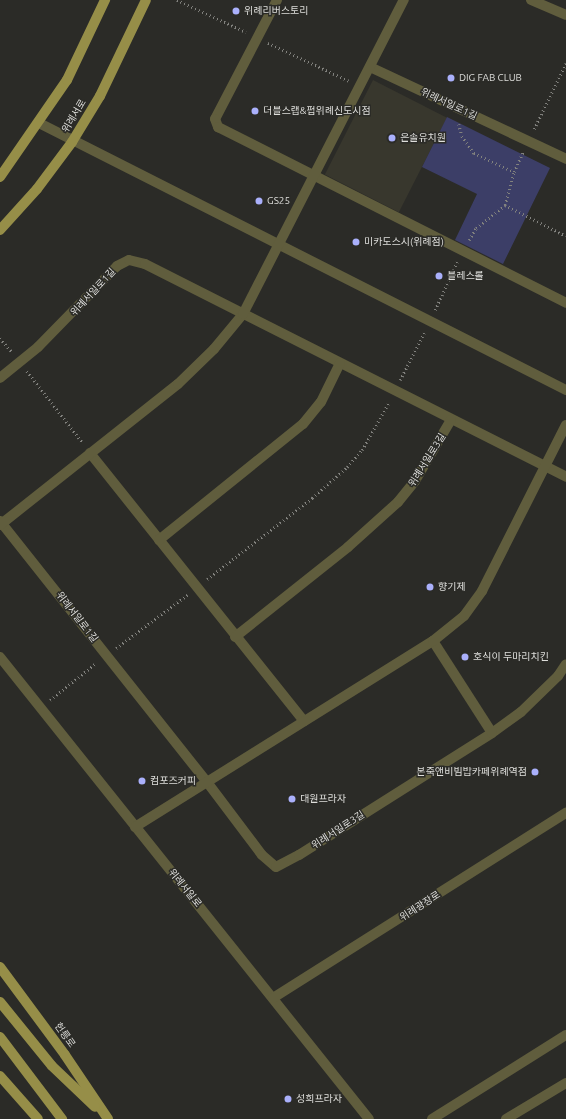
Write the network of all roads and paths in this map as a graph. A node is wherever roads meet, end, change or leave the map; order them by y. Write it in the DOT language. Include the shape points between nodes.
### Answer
graph roads {
  1 [pos="105,0"];
  2 [pos="146,0"];
  3 [pos="177,0"];
  4 [pos="277,0"];
  5 [pos="404,0"];
  6 [pos="531,0"];
  7 [pos="566,15"];
  8 [pos="258,37"];
  9 [pos="566,63"];
  10 [pos="370,67"];
  11 [pos="360,86"];
  12 [pos="455,106"];
  13 [pos="39,123"];
  14 [pos="528,141"];
  15 [pos="72,142"];
  16 [pos="566,159"];
  17 [pos="514,172"];
  18 [pos="0,176"];
  19 [pos="314,177"];
  20 [pos="505,205"];
  21 [pos="0,230"];
  22 [pos="566,236"];
  23 [pos="279,246"];
  24 [pos="463,251"];
  25 [pos="566,303"];
  26 [pos="243,314"];
  27 [pos="429,321"];
  28 [pos="20,362"];
  29 [pos="340,363"];
  30 [pos="0,378"];
  31 [pos="566,390"];
  32 [pos="395,391"];
  33 [pos="451,420"];
  34 [pos="566,426"];
  35 [pos="90,453"];
  36 [pos="546,467"];
  37 [pos="566,477"];
  38 [pos="1,523"];
  39 [pos="159,540"];
  40 [pos="197,587"];
  41 [pos="235,637"];
  42 [pos="433,641"];
  43 [pos="107,655"];
  44 [pos="0,657"];
  45 [pos="566,664"];
  46 [pos="40,708"];
  47 [pos="304,722"];
  48 [pos="492,733"];
  49 [pos="207,782"];
  50 [pos="566,813"];
  51 [pos="136,827"];
  52 [pos="0,967"];
  53 [pos="273,998"];
  54 [pos="0,1002"];
  55 [pos="566,1035"];
  56 [pos="0,1037"];
  57 [pos="0,1076"];
  58 [pos="566,1083"];
  59 [pos="38,1119"];
  60 [pos="62,1119"];
  61 [pos="108,1119"];
  62 [pos="369,1119"];
  63 [pos="432,1119"];
  64 [pos="506,1119"];
  1 -- 13 [label="main road" via="67,80"];
  2 -- 15 [label="main road, 위례서로" via="100,96"];
  3 -- 8 [label="path"];
  4 -- 8 [label="street"];
  5 -- 10 [label="street, 위례서일로1길"];
  6 -- 7 [label="street"];
  8 -- 11 [label="path"];
  8 -- 19 [label="street" via="215,119 218,127"];
  9 -- 14 [label="path"];
  10 -- 11 [label="street, 위례서일로1길"];
  10 -- 12 [label="street, 위례서일로1길"];
  11 -- 19 [label="street, 위례서일로1길"];
  12 -- 14 [label="street, 위례서일로1길"];
  12 -- 17 [label="path" via="462,136 474,152"];
  13 -- 15 [label="street"];
  13 -- 18 [label="main road"];
  14 -- 16 [label="street"];
  14 -- 17 [label="path"];
  15 -- 21 [label="main road, 위례서로" via="37,189"];
  15 -- 23 [label="street"];
  17 -- 20 [label="path"];
  19 -- 23 [label="street, 위례서일로1길"];
  19 -- 24 [label="street"];
  20 -- 22 [label="path"];
  20 -- 24 [label="path" via="476,228"];
  23 -- 26 [label="street, 위례서일로1길"];
  23 -- 27 [label="street"];
  24 -- 25 [label="street"];
  24 -- 27 [label="path"];
  26 -- 28 [label="street, 위례서일로1길" via="145,264 129,260 117,266 65,323"];
  26 -- 29 [label="street, 위례서일로1길"];
  26 -- 35 [label="street, 위례서일로1길" via="199,365"];
  27 -- 31 [label="street"];
  27 -- 32 [label="path"];
  28 -- 30 [label="street, 위례서일로1길"];
  28 -- 35 [label="path"];
  29 -- 32 [label="street, 위례서일로1길"];
  29 -- 39 [label="street" via="321,402 303,424"];
  32 -- 33 [label="street"];
  32 -- 40 [label="path" via="362,450 347,467 312,498"];
  33 -- 36 [label="street"];
  33 -- 41 [label="street, 위례서일로3길" via="415,481 398,502 348,547"];
  34 -- 36 [label="street"];
  35 -- 38 [label="street, 위례서일로1길"];
  35 -- 39 [label="street"];
  36 -- 37 [label="street"];
  36 -- 42 [label="street" via="473,605 464,616"];
  38 -- 43 [label="street, 위례서일로1길"];
  39 -- 40 [label="street"];
  40 -- 41 [label="street"];
  40 -- 43 [label="path"];
  41 -- 47 [label="street"];
  42 -- 47 [label="street"];
  42 -- 48 [label="street"];
  43 -- 46 [label="path"];
  43 -- 49 [label="street, 위례서일로3길"];
  44 -- 46 [label="street, 위례서일로"];
  45 -- 48 [label="street, 위례서일로3길" via="558,676 521,712"];
  46 -- 51 [label="street, 위례서일로"];
  47 -- 49 [label="street"];
  48 -- 49 [label="street, 위례서일로3길" via="276,867 262,855"];
  49 -- 51 [label="street"];
  50 -- 53 [label="street, 위례광장로"];
  51 -- 53 [label="street, 위례서일로"];
  52 -- 61 [label="main road, 헌릉로" via="65,1055"];
  53 -- 62 [label="street, 위례서일로"];
  54 -- 61 [label="main road" via="52,1066"];
  55 -- 63 [label="street"];
  56 -- 60 [label="main road"];
  57 -- 59 [label="main road"];
  58 -- 64 [label="street"];
}
